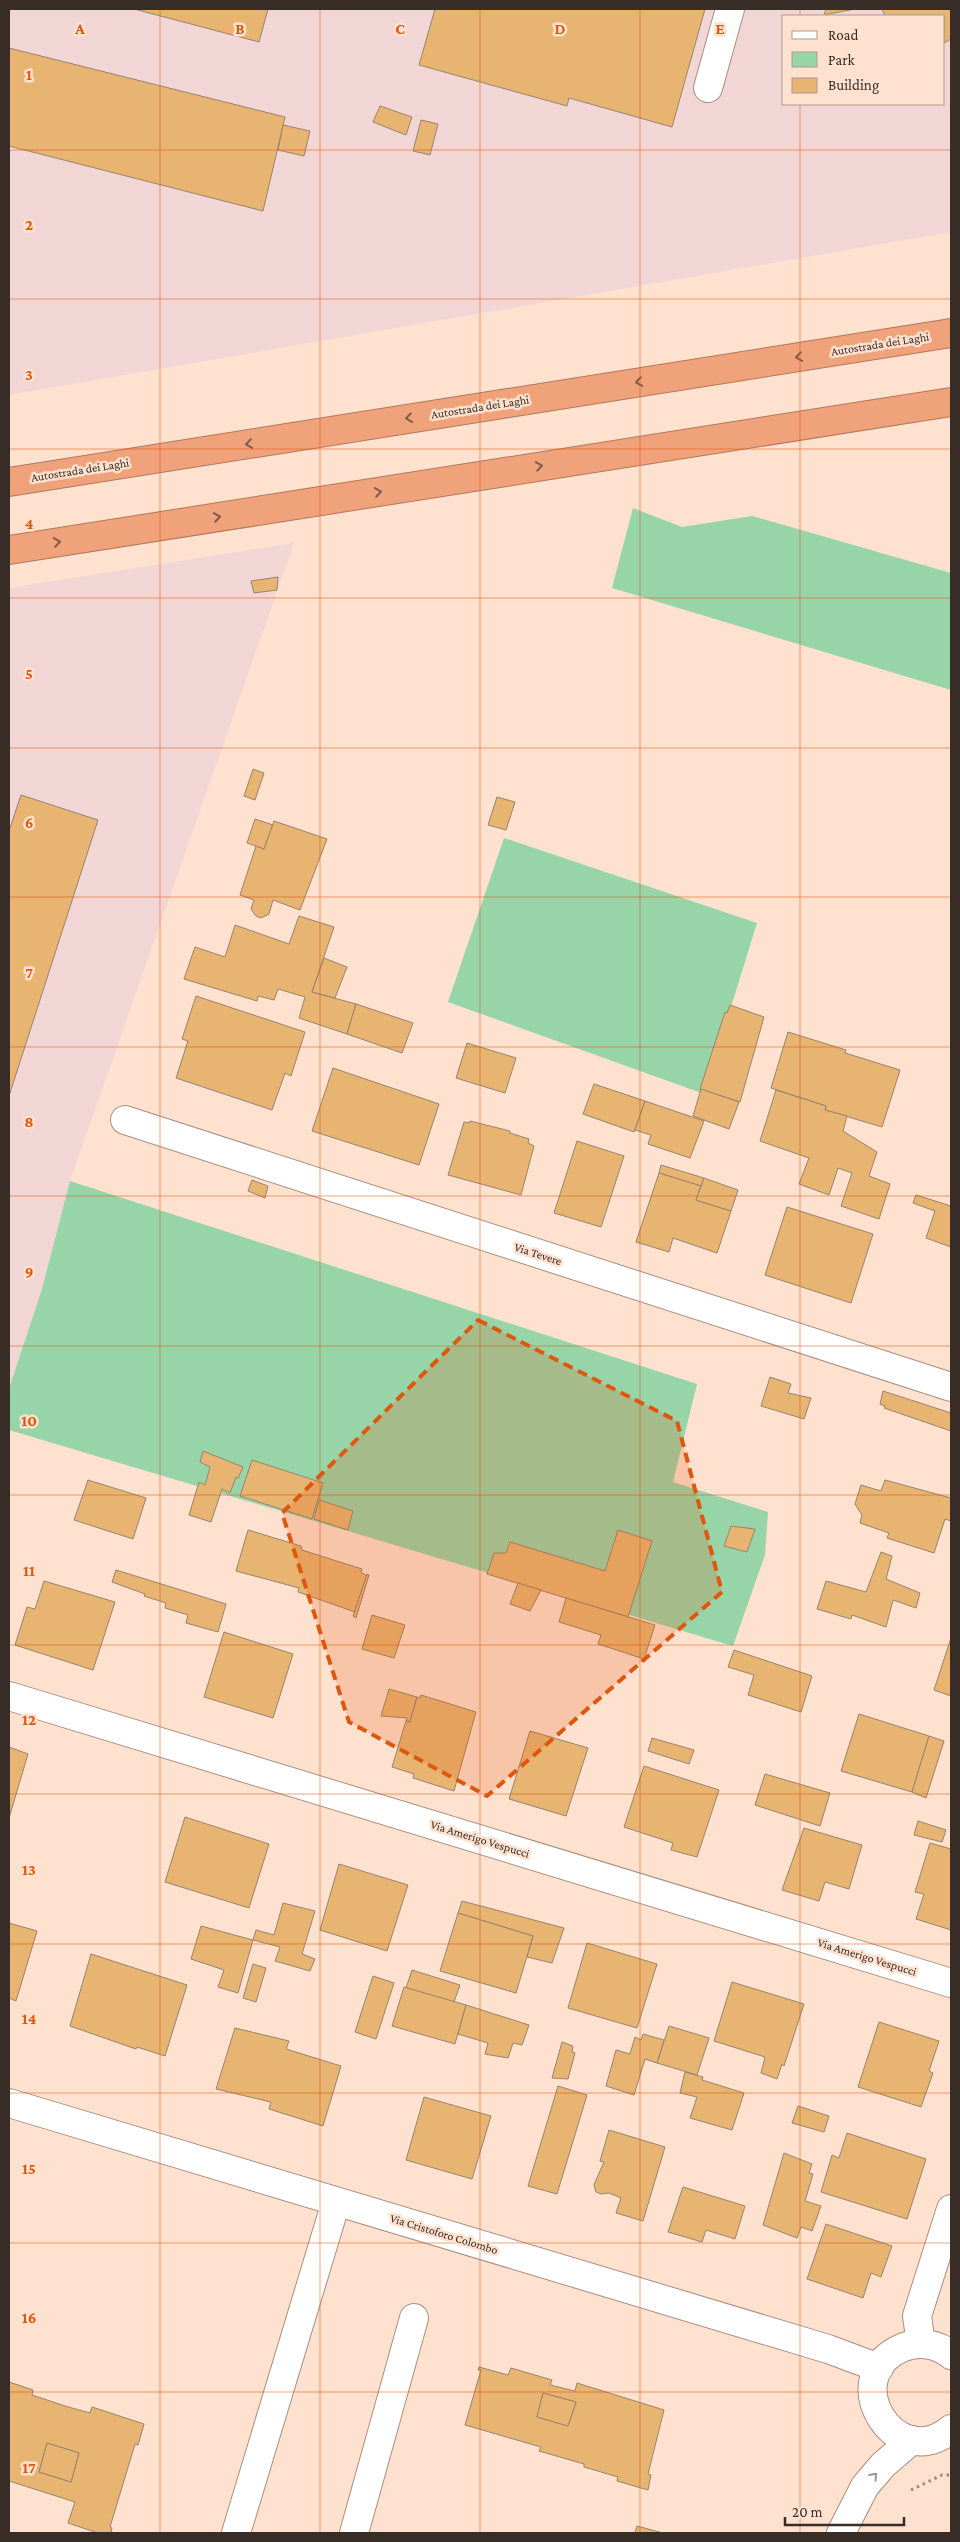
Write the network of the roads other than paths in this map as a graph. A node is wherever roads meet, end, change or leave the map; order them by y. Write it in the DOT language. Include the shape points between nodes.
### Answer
graph roads {
  1 [pos="730,9"];
  2 [pos="708,88"];
  3 [pos="951,333"];
  4 [pos="951,402"];
  5 [pos="9,482"];
  6 [pos="9,550"];
  7 [pos="125,1120"];
  8 [pos="951,1387"];
  9 [pos="9,1696"];
  10 [pos="951,1982"];
  11 [pos="9,2103"];
  12 [pos="336,2202"];
  13 [pos="951,2209"];
  14 [pos="414,2318"];
  15 [pos="921,2344"];
  16 [pos="951,2355"];
  17 [pos="879,2368"];
  18 [pos="951,2429"];
  19 [pos="912,2440"];
  20 [pos="236,2533"];
  21 [pos="354,2533"];
  22 [pos="841,2533"];
  1 -- 2 [label="street"];
  3 -- 5 [label="highway, Autostrada dei Laghi, one-way"];
  6 -- 4 [label="highway, one-way"];
  7 -- 8 [label="street, Via Tevere"];
  9 -- 10 [label="street, Via Amerigo Vespucci"];
  11 -- 12 [label="street, Via Cristoforo Colombo"];
  12 -- 17 [label="street, Via Cristoforo Colombo" via="828,2349"];
  12 -- 20 [label="street"];
  13 -- 15 [label="street" via="917,2316"];
  14 -- 21 [label="street"];
  15 -- 16 [label="street" via="934,2345"];
  15 -- 17 [label="street" via="897,2350"];
  17 -- 19 [label="street" via="873,2382 877,2413 885,2426"];
  18 -- 19 [label="street" via="928,2440"];
  22 -- 19 [label="street, one-way" via="865,2486"];
}
